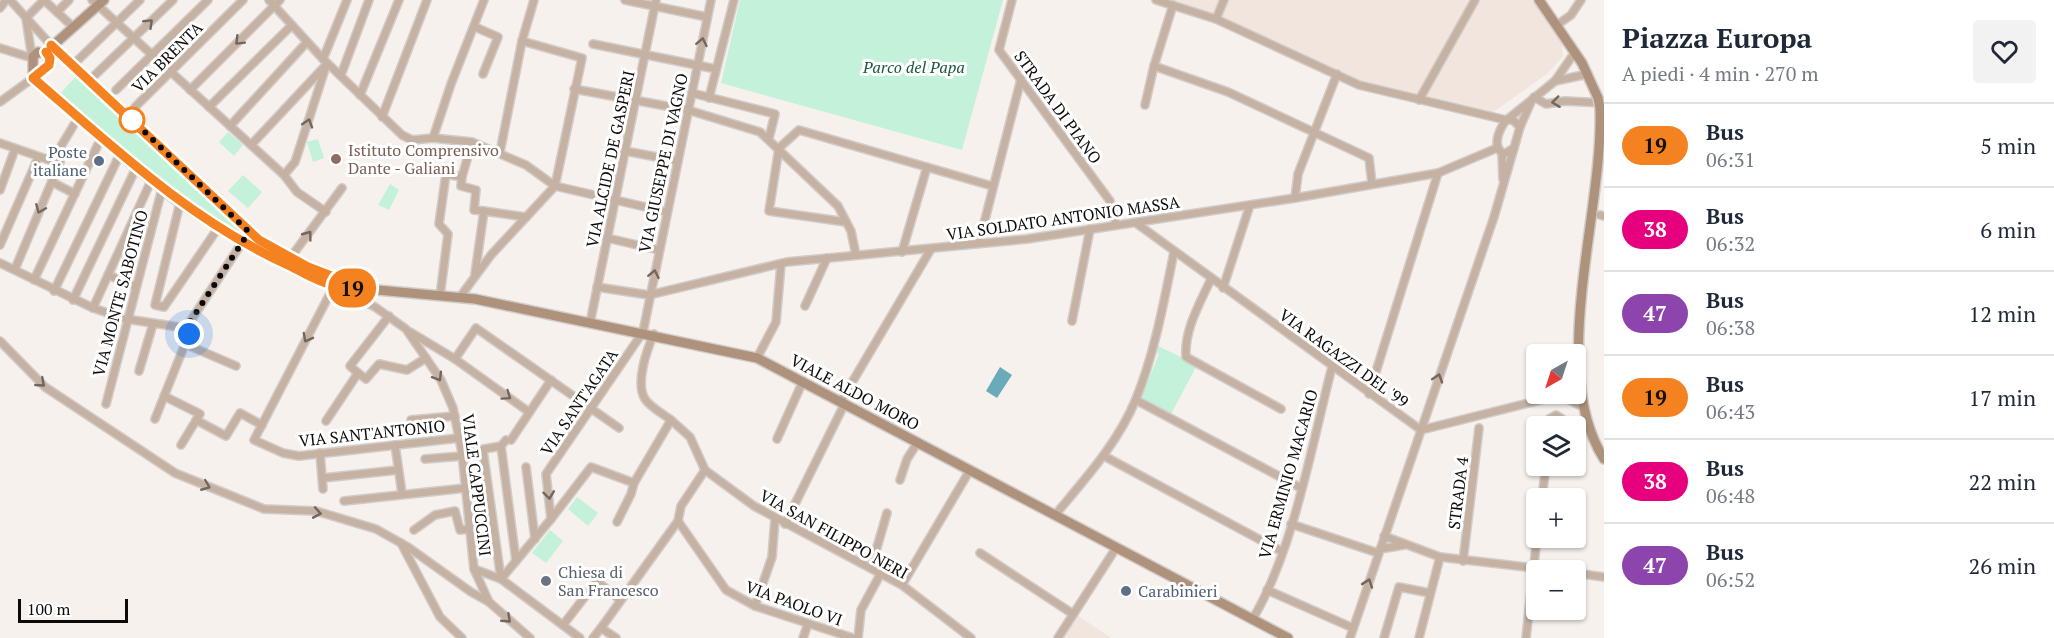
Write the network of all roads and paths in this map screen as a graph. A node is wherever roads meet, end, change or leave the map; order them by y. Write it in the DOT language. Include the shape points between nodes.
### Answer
graph roads {
  1 [pos="10,0"];
  2 [pos="44,0"];
  3 [pos="69,0"];
  4 [pos="140,0"];
  5 [pos="173,0"];
  6 [pos="208,0"];
  7 [pos="243,0"];
  8 [pos="347,0"];
  9 [pos="369,0"];
  10 [pos="399,0"];
  11 [pos="427,0"];
  12 [pos="484,0"];
  13 [pos="534,0"];
  14 [pos="625,0"];
  15 [pos="711,0"];
  16 [pos="734,0"];
  17 [pos="1012,0"];
  18 [pos="1156,0"];
  19 [pos="1224,0"];
  20 [pos="1476,0"];
  21 [pos="1539,0"];
  22 [pos="1581,0"];
  23 [pos="98,2"];
  24 [pos="275,2"];
  25 [pos="656,3"];
  26 [pos="1173,5"];
  27 [pos="0,8"];
  28 [pos="57,12"];
  29 [pos="707,17"];
  30 [pos="26,18"];
  31 [pos="1216,19"];
  32 [pos="117,22"];
  33 [pos="292,25"];
  34 [pos="1557,25"];
  35 [pos="72,26"];
  36 [pos="475,27"];
  37 [pos="134,38"];
  38 [pos="522,41"];
  39 [pos="307,42"];
  40 [pos="593,44"];
  41 [pos="0,48"];
  42 [pos="49,52"];
  43 [pos="1575,52"];
  44 [pos="152,55"];
  45 [pos="645,55"];
  46 [pos="32,60"];
  47 [pos="78,60"];
  48 [pos="325,61"];
  49 [pos="697,65"];
  50 [pos="1154,66"];
  51 [pos="45,68"];
  52 [pos="716,69"];
  53 [pos="171,72"];
  54 [pos="483,74"];
  55 [pos="1337,74"];
  56 [pos="1588,74"];
  57 [pos="95,75"];
  58 [pos="340,75"];
  59 [pos="33,78"];
  60 [pos="1021,79"];
  61 [pos="1555,81"];
  62 [pos="574,89"];
  63 [pos="116,90"];
  64 [pos="190,90"];
  65 [pos="692,93"];
  66 [pos="360,96"];
  67 [pos="1533,97"];
  68 [pos="709,98"];
  69 [pos="636,100"];
  70 [pos="1419,100"];
  71 [pos="0,102"];
  72 [pos="1145,105"];
  73 [pos="209,106"];
  74 [pos="135,107"];
  75 [pos="1602,108"];
  76 [pos="688,110"];
  77 [pos="1482,114"];
  78 [pos="382,117"];
  79 [pos="78,118"];
  80 [pos="1507,119"];
  81 [pos="230,126"];
  82 [pos="1520,127"];
  83 [pos="1316,133"];
  84 [pos="1500,133"];
  85 [pos="101,138"];
  86 [pos="433,138"];
  87 [pos="769,138"];
  88 [pos="472,142"];
  89 [pos="0,143"];
  90 [pos="251,145"];
  91 [pos="779,148"];
  92 [pos="1514,148"];
  93 [pos="15,149"];
  94 [pos="625,151"];
  95 [pos="1500,151"];
  96 [pos="500,152"];
  97 [pos="120,154"];
  98 [pos="38,158"];
  99 [pos="52,161"];
  100 [pos="678,161"];
  101 [pos="927,167"];
  102 [pos="136,168"];
  103 [pos="1438,172"];
  104 [pos="284,175"];
  105 [pos="462,177"];
  106 [pos="151,181"];
  107 [pos="52,182"];
  108 [pos="1372,184"];
  109 [pos="555,186"];
  110 [pos="992,186"];
  111 [pos="342,188"];
  112 [pos="162,189"];
  113 [pos="0,190"];
  114 [pos="1502,190"];
  115 [pos="75,194"];
  116 [pos="1295,198"];
  117 [pos="615,200"];
  118 [pos="180,203"];
  119 [pos="1250,205"];
  120 [pos="484,211"];
  121 [pos="326,212"];
  122 [pos="667,212"];
  123 [pos="1602,216"];
  124 [pos="526,217"];
  125 [pos="846,222"];
  126 [pos="1136,223"];
  127 [pos="1116,225"];
  128 [pos="218,228"];
  129 [pos="1090,229"];
  130 [pos="247,230"];
  131 [pos="607,238"];
  132 [pos="241,241"];
  133 [pos="255,242"];
  134 [pos="979,243"];
  135 [pos="0,245"];
  136 [pos="932,249"];
  137 [pos="659,250"];
  138 [pos="902,252"];
  139 [pos="1174,252"];
  140 [pos="856,255"];
  141 [pos="827,258"];
  142 [pos="291,259"];
  143 [pos="279,262"];
  144 [pos="0,263"];
  145 [pos="781,264"];
  146 [pos="15,269"];
  147 [pos="108,274"];
  148 [pos="474,275"];
  149 [pos="1210,279"];
  150 [pos="34,280"];
  151 [pos="336,283"];
  152 [pos="135,286"];
  153 [pos="597,287"];
  154 [pos="1223,288"];
  155 [pos="368,290"];
  156 [pos="54,291"];
  157 [pos="649,295"];
  158 [pos="440,296"];
  159 [pos="460,297"];
  160 [pos="73,300"];
  161 [pos="806,306"];
  162 [pos="375,308"];
  163 [pos="93,309"];
  164 [pos="389,316"];
  165 [pos="126,319"];
  166 [pos="1072,321"];
  167 [pos="590,323"];
  168 [pos="153,324"];
  169 [pos="186,328"];
  170 [pos="406,329"];
  171 [pos="643,332"];
  172 [pos="654,334"];
  173 [pos="0,341"];
  174 [pos="185,344"];
  175 [pos="1584,344"];
  176 [pos="426,358"];
  177 [pos="758,358"];
  178 [pos="455,359"];
  179 [pos="236,366"];
  180 [pos="1332,367"];
  181 [pos="139,371"];
  182 [pos="358,374"];
  183 [pos="551,380"];
  184 [pos="803,381"];
  185 [pos="1369,394"];
  186 [pos="164,396"];
  187 [pos="1136,400"];
  188 [pos="843,402"];
  189 [pos="1526,403"];
  190 [pos="106,404"];
  191 [pos="1578,404"];
  192 [pos="1585,404"];
  193 [pos="591,408"];
  194 [pos="1585,408"];
  195 [pos="1281,409"];
  196 [pos="529,412"];
  197 [pos="455,416"];
  198 [pos="155,419"];
  199 [pos="196,420"];
  200 [pos="411,420"];
  201 [pos="671,420"];
  202 [pos="326,421"];
  203 [pos="262,425"];
  204 [pos="1479,428"];
  205 [pos="619,429"];
  206 [pos="1421,430"];
  207 [pos="459,438"];
  208 [pos="777,439"];
  209 [pos="506,442"];
  210 [pos="918,442"];
  211 [pos="181,445"];
  212 [pos="395,445"];
  213 [pos="483,450"];
  214 [pos="320,453"];
  215 [pos="462,454"];
  216 [pos="1104,456"];
  217 [pos="424,459"];
  218 [pos="1604,459"];
  219 [pos="526,467"];
  220 [pos="398,470"];
  221 [pos="705,470"];
  222 [pos="970,470"];
  223 [pos="322,478"];
  224 [pos="900,480"];
  225 [pos="634,483"];
  226 [pos="466,488"];
  227 [pos="1300,488"];
  228 [pos="324,489"];
  229 [pos="402,494"];
  230 [pos="344,501"];
  231 [pos="887,513"];
  232 [pos="1055,515"];
  233 [pos="551,519"];
  234 [pos="775,519"];
  235 [pos="678,521"];
  236 [pos="617,522"];
  237 [pos="785,524"];
  238 [pos="1291,524"];
  239 [pos="470,529"];
  240 [pos="414,530"];
  241 [pos="1384,536"];
  242 [pos="535,539"];
  243 [pos="401,543"];
  244 [pos="1406,544"];
  245 [pos="1116,548"];
  246 [pos="1281,551"];
  247 [pos="1379,551"];
  248 [pos="980,553"];
  249 [pos="1440,557"];
  250 [pos="516,561"];
  251 [pos="1463,561"];
  252 [pos="1526,567"];
  253 [pos="474,568"];
  254 [pos="871,568"];
  255 [pos="881,573"];
  256 [pos="1586,575"];
  257 [pos="1604,577"];
  258 [pos="501,579"];
  259 [pos="902,585"];
  260 [pos="1267,590"];
  261 [pos="1430,593"];
  262 [pos="621,600"];
  263 [pos="489,602"];
  264 [pos="754,606"];
  265 [pos="1073,614"];
  266 [pos="1252,620"];
  267 [pos="1528,620"];
  268 [pos="808,624"];
  269 [pos="563,625"];
  270 [pos="601,627"];
  271 [pos="1353,628"];
  272 [pos="462,638"];
  273 [pos="530,638"];
  274 [pos="580,638"];
  275 [pos="593,638"];
  276 [pos="616,638"];
  277 [pos="803,638"];
  278 [pos="853,638"];
  279 [pos="858,638"];
  280 [pos="971,638"];
  281 [pos="1058,638"];
  282 [pos="1288,638"];
  283 [pos="1350,638"];
  284 [pos="1384,638"];
  285 [pos="1419,638"];
  286 [pos="1526,638"];
  1 -- 27 [label="street"];
  1 -- 30 [label="street"];
  2 -- 28 [label="street"];
  2 -- 30 [label="street"];
  3 -- 28 [label="street"];
  4 -- 32 [label="street"];
  37 -- 5 [label="street, one-way"];
  6 -- 44 [label="street"];
  7 -- 53 [label="street, VIA BRENTA"];
  8 -- 48 [label="street"];
  9 -- 58 [label="street"];
  10 -- 66 [label="street"];
  11 -- 78 [label="street"];
  12 -- 36 [label="street"];
  13 -- 38 [label="street"];
  14 -- 25 [label="street"];
  15 -- 29 [label="street, VIA GIUSEPPE DI VAGNO"];
  16 -- 52 [label="street"];
  17 -- 60 [label="street, STRADA DI PIANO" via="999,50"];
  18 -- 26 [label="street"];
  19 -- 31 [label="street"];
  20 -- 70 [label="street"];
  21 -- 34 [label="main road"];
  22 -- 34 [label="street" via="1571,15"];
  23 -- 32 [label="street"];
  23 -- 35 [label="main road"];
  24 -- 33 [label="street"];
  24 -- 64 [label="street, one-way"];
  25 -- 29 [label="street"];
  25 -- 45 [label="street, VIA ALCIDE DE GASPERI"];
  26 -- 31 [label="street"];
  26 -- 50 [label="street"];
  28 -- 35 [label="street"];
  49 -- 29 [label="street, VIA GIUSEPPE DI VAGNO, one-way"];
  30 -- 42 [label="street"];
  30 -- 46 [label="street"];
  31 -- 55 [label="street"];
  32 -- 37 [label="street"];
  32 -- 47 [label="street"];
  33 -- 39 [label="street"];
  33 -- 73 [label="street"];
  34 -- 43 [label="main road"];
  35 -- 42 [label="main road"];
  36 -- 54 [label="street" via="498,37"];
  36 -- 86 [label="street" via="450,84"];
  37 -- 44 [label="street"];
  37 -- 57 [label="street"];
  38 -- 62 [label="street" via="582,58"];
  38 -- 96 [label="street"];
  39 -- 48 [label="street"];
  39 -- 81 [label="street"];
  40 -- 45 [label="street"];
  41 -- 46 [label="street"];
  42 -- 46 [label="main road" via="38,52"];
  42 -- 51 [label="main road" via="50,63"];
  42 -- 130 [label="main road" via="60,52"];
  43 -- 56 [label="main road"];
  43 -- 61 [label="street"];
  44 -- 53 [label="street"];
  44 -- 63 [label="street"];
  45 -- 49 [label="street"];
  45 -- 69 [label="street, VIA ALCIDE DE GASPERI"];
  46 -- 51 [label="main road" via="37,68"];
  46 -- 59 [label="main road"];
  48 -- 58 [label="street"];
  48 -- 90 [label="street"];
  104 -- 48 [label="street, one-way" via="295,162"];
  49 -- 52 [label="street"];
  49 -- 65 [label="street, VIA GIUSEPPE DI VAGNO"];
  50 -- 72 [label="street"];
  50 -- 83 [label="street" via="1228,92"];
  51 -- 59 [label="main road"];
  52 -- 68 [label="street"];
  53 -- 64 [label="street"];
  53 -- 74 [label="street, VIA BRENTA"];
  55 -- 70 [label="street"];
  55 -- 83 [label="street"];
  56 -- 61 [label="street"];
  56 -- 75 [label="main road"];
  58 -- 66 [label="street"];
  59 -- 71 [label="street"];
  59 -- 79 [label="main road"];
  60 -- 110 [label="street"];
  60 -- 127 [label="street, STRADA DI PIANO" via="1110,201"];
  61 -- 67 [label="street"];
  62 -- 69 [label="street"];
  62 -- 109 [label="street"];
  64 -- 73 [label="street"];
  65 -- 68 [label="street"];
  65 -- 76 [label="street, VIA GIUSEPPE DI VAGNO"];
  66 -- 78 [label="street"];
  75 -- 67 [label="street, one-way" via="1565,101 1546,104"];
  67 -- 80 [label="street"];
  67 -- 82 [label="street"];
  68 -- 87 [label="street" via="775,114"];
  69 -- 76 [label="street"];
  69 -- 94 [label="street, VIA ALCIDE DE GASPERI"];
  70 -- 77 [label="street"];
  73 -- 81 [label="street"];
  75 -- 123 [label="main road"];
  76 -- 87 [label="street" via="749,126"];
  76 -- 100 [label="street, VIA GIUSEPPE DI VAGNO"];
  77 -- 80 [label="street"];
  77 -- 84 [label="street"];
  78 -- 86 [label="street" via="412,140"];
  79 -- 85 [label="main road"];
  79 -- 99 [label="street"];
  80 -- 82 [label="street"];
  80 -- 84 [label="street"];
  81 -- 90 [label="street"];
  82 -- 92 [label="street"];
  83 -- 108 [label="street" via="1369,158"];
  83 -- 116 [label="street" via="1298,174"];
  84 -- 95 [label="street"];
  85 -- 97 [label="main road"];
  85 -- 115 [label="street"];
  86 -- 88 [label="street"];
  87 -- 91 [label="street"];
  88 -- 96 [label="street"];
  88 -- 105 [label="street"];
  89 -- 93 [label="street"];
  90 -- 104 [label="street"];
  91 -- 101 [label="street" via="799,130"];
  91 -- 125 [label="street" via="838,206"];
  91 -- 125 [label="street" via="769,212"];
  92 -- 95 [label="street, VIA SOLDATO ANTONIO MASSA" via="1508,154"];
  92 -- 114 [label="street"];
  93 -- 98 [label="street"];
  93 -- 113 [label="street"];
  94 -- 100 [label="street"];
  94 -- 117 [label="street, VIA ALCIDE DE GASPERI"];
  95 -- 103 [label="street, VIA SOLDATO ANTONIO MASSA"];
  95 -- 114 [label="street"];
  96 -- 109 [label="street"];
  97 -- 102 [label="main road"];
  97 -- 156 [label="street"];
  98 -- 99 [label="street"];
  98 -- 135 [label="street"];
  99 -- 107 [label="street" via="60,162"];
  100 -- 122 [label="street, VIA GIUSEPPE DI VAGNO"];
  101 -- 110 [label="street"];
  101 -- 138 [label="street"];
  102 -- 106 [label="main road"];
  102 -- 160 [label="street"];
  103 -- 108 [label="street, VIA SOLDATO ANTONIO MASSA"];
  103 -- 185 [label="street"];
  104 -- 121 [label="street" via="297,192"];
  105 -- 120 [label="street" via="461,186 476,190 474,210"];
  105 -- 158 [label="street" via="446,174 440,224 448,234"];
  106 -- 112 [label="main road"];
  106 -- 147 [label="street"];
  107 -- 115 [label="street"];
  107 -- 146 [label="street, one-way"];
  108 -- 116 [label="street, VIA SOLDATO ANTONIO MASSA"];
  109 -- 117 [label="street"];
  109 -- 124 [label="street"];
  110 -- 134 [label="street"];
  111 -- 121 [label="street"];
  112 -- 118 [label="main road"];
  112 -- 152 [label="street, VIA MONTE SABOTINO"];
  206 -- 114 [label="street, one-way"];
  115 -- 150 [label="street"];
  116 -- 119 [label="street, VIA SOLDATO ANTONIO MASSA"];
  117 -- 122 [label="street"];
  117 -- 131 [label="street, VIA ALCIDE DE GASPERI"];
  118 -- 128 [label="main road"];
  118 -- 128 [label="street" via="155,305 164,307"];
  119 -- 126 [label="street, VIA SOLDATO ANTONIO MASSA"];
  119 -- 154 [label="street"];
  120 -- 124 [label="street"];
  120 -- 148 [label="street"];
  142 -- 121 [label="street, one-way"];
  122 -- 137 [label="street, VIA GIUSEPPE DI VAGNO"];
  123 -- 175 [label="main road"];
  124 -- 148 [label="street"];
  125 -- 140 [label="street"];
  126 -- 127 [label="street, VIA SOLDATO ANTONIO MASSA"];
  126 -- 139 [label="street, VIA RAGAZZI DEL '99"];
  127 -- 129 [label="street, VIA SOLDATO ANTONIO MASSA"];
  128 -- 132 [label="main road"];
  129 -- 134 [label="street, VIA SOLDATO ANTONIO MASSA"];
  129 -- 166 [label="street"];
  130 -- 132 [label="street"];
  130 -- 133 [label="main road"];
  131 -- 137 [label="street"];
  131 -- 153 [label="street, VIA ALCIDE DE GASPERI"];
  132 -- 133 [label="main road"];
  132 -- 169 [label="street"];
  133 -- 142 [label="main road"];
  133 -- 143 [label="main road"];
  134 -- 136 [label="street, VIA SOLDATO ANTONIO MASSA"];
  136 -- 138 [label="street, VIA SOLDATO ANTONIO MASSA"];
  136 -- 188 [label="street"];
  157 -- 137 [label="street, VIA GIUSEPPE DI VAGNO, one-way"];
  138 -- 140 [label="street, VIA SOLDATO ANTONIO MASSA"];
  139 -- 149 [label="street, VIA RAGAZZI DEL '99"];
  139 -- 187 [label="street" via="1155,341"];
  140 -- 141 [label="street, VIA SOLDATO ANTONIO MASSA"];
  141 -- 145 [label="street, VIA SOLDATO ANTONIO MASSA"];
  141 -- 161 [label="street"];
  142 -- 143 [label="street"];
  142 -- 151 [label="main road"];
  143 -- 151 [label="main road"];
  144 -- 146 [label="street"];
  145 -- 157 [label="street, VIA SOLDATO ANTONIO MASSA"];
  145 -- 177 [label="street" via="776,322"];
  146 -- 150 [label="street"];
  147 -- 152 [label="street"];
  147 -- 163 [label="street"];
  148 -- 159 [label="street"];
  149 -- 154 [label="street, VIA RAGAZZI DEL '99"];
  149 -- 195 [label="street" via="1192,321 1186,357"];
  150 -- 156 [label="street"];
  151 -- 155 [label="main road, VIALE ALDO MORO"];
  151 -- 162 [label="street, VIALE CAPPUCCINI"];
  151 -- 203 [label="street, one-way"];
  152 -- 165 [label="street, VIA MONTE SABOTINO"];
  153 -- 157 [label="street"];
  153 -- 167 [label="street, VIA ALCIDE DE GASPERI"];
  154 -- 180 [label="street, VIA RAGAZZI DEL '99"];
  155 -- 158 [label="main road, VIALE ALDO MORO"];
  155 -- 162 [label="street"];
  156 -- 160 [label="street"];
  157 -- 171 [label="street, VIA GIUSEPPE DI VAGNO"];
  158 -- 159 [label="main road, VIALE ALDO MORO"];
  159 -- 167 [label="main road, VIALE ALDO MORO"];
  160 -- 163 [label="street"];
  162 -- 164 [label="street, VIALE CAPPUCCINI"];
  163 -- 165 [label="street"];
  164 -- 170 [label="street, VIALE CAPPUCCINI"];
  164 -- 182 [label="street" via="350,366"];
  165 -- 168 [label="street"];
  165 -- 190 [label="street, VIA MONTE SABOTINO"];
  167 -- 171 [label="main road, VIALE ALDO MORO"];
  168 -- 169 [label="street"];
  168 -- 181 [label="street"];
  169 -- 174 [label="street" via="189,334"];
  170 -- 176 [label="street, VIALE CAPPUCCINI"];
  170 -- 178 [label="street"];
  171 -- 172 [label="main road, VIALE ALDO MORO"];
  171 -- 193 [label="street, VIA SANT'AGATA"];
  172 -- 177 [label="main road, VIALE ALDO MORO"];
  172 -- 201 [label="street" via="642,365 643,394 645,400"];
  173 -- 243 [label="street, one-way" via="45,387 175,473 264,509 316,511 376,529"];
  174 -- 179 [label="street"];
  174 -- 186 [label="street"];
  176 -- 182 [label="street" via="408,370 380,364 366,379"];
  176 -- 197 [label="street, VIALE CAPPUCCINI, one-way" via="441,380"];
  177 -- 184 [label="main road, VIALE ALDO MORO"];
  178 -- 183 [label="street" via="476,328"];
  178 -- 196 [label="street, one-way"];
  180 -- 185 [label="street, VIA RAGAZZI DEL '99"];
  180 -- 227 [label="street, VIA ERMINIO MACARIO"];
  182 -- 202 [label="street"];
  183 -- 193 [label="street"];
  183 -- 196 [label="street"];
  184 -- 188 [label="main road, VIALE ALDO MORO"];
  184 -- 208 [label="street"];
  185 -- 206 [label="street, VIA RAGAZZI DEL '99"];
  186 -- 198 [label="street"];
  186 -- 199 [label="street" via="200,414"];
  187 -- 216 [label="street"];
  187 -- 227 [label="street"];
  188 -- 210 [label="main road, VIALE ALDO MORO"];
  188 -- 237 [label="street"];
  189 -- 206 [label="street"];
  191 -- 194 [label="street"];
  192 -- 194 [label="main road"];
  193 -- 205 [label="street"];
  193 -- 233 [label="street, VIA SANT'AGATA, one-way" via="546,474"];
  194 -- 218 [label="main road"];
  196 -- 209 [label="street"];
  197 -- 200 [label="street"];
  197 -- 207 [label="street, VIALE CAPPUCCINI"];
  199 -- 203 [label="street" via="226,436 240,413"];
  199 -- 211 [label="street"];
  201 -- 221 [label="street" via="690,437"];
  201 -- 225 [label="street"];
  203 -- 214 [label="street, VIA SANT'ANTONIO" via="254,440 298,456"];
  204 -- 251 [label="street, STRADA 4"];
  206 -- 241 [label="street"];
  207 -- 212 [label="street, VIA SANT'ANTONIO"];
  207 -- 215 [label="street, VIALE CAPPUCCINI"];
  209 -- 213 [label="street"];
  209 -- 250 [label="street"];
  210 -- 222 [label="main road, VIALE ALDO MORO"];
  210 -- 224 [label="street"];
  212 -- 214 [label="street, VIA SANT'ANTONIO"];
  212 -- 220 [label="street"];
  213 -- 215 [label="street"];
  213 -- 258 [label="street"];
  214 -- 223 [label="street"];
  215 -- 217 [label="street"];
  215 -- 226 [label="street, VIALE CAPPUCCINI"];
  216 -- 232 [label="street"];
  216 -- 246 [label="street"];
  219 -- 242 [label="street"];
  220 -- 223 [label="street"];
  220 -- 229 [label="street"];
  221 -- 234 [label="street, VIA SAN FILIPPO NERI"];
  221 -- 235 [label="street" via="681,506"];
  222 -- 232 [label="main road, VIALE ALDO MORO"];
  222 -- 259 [label="street"];
  223 -- 228 [label="street"];
  225 -- 233 [label="street" via="591,466"];
  225 -- 236 [label="street"];
  226 -- 229 [label="street"];
  226 -- 239 [label="street, VIALE CAPPUCCINI"];
  227 -- 238 [label="street, VIA ERMINIO MACARIO"];
  229 -- 230 [label="street"];
  231 -- 254 [label="street"];
  232 -- 245 [label="main road, VIALE ALDO MORO"];
  233 -- 242 [label="street"];
  234 -- 237 [label="street, VIA SAN FILIPPO NERI"];
  234 -- 264 [label="street" via="772,557"];
  235 -- 262 [label="street"];
  235 -- 264 [label="street, VIA PAOLO VI" via="726,590"];
  237 -- 254 [label="street, VIA SAN FILIPPO NERI"];
  238 -- 246 [label="street, VIA ERMINIO MACARIO"];
  238 -- 247 [label="street"];
  239 -- 240 [label="street" via="460,530 455,511 435,515"];
  239 -- 253 [label="street, VIALE CAPPUCCINI"];
  241 -- 244 [label="street"];
  241 -- 247 [label="street"];
  242 -- 250 [label="street"];
  243 -- 263 [label="street"];
  243 -- 272 [label="street" via="440,617"];
  244 -- 247 [label="street"];
  244 -- 249 [label="street"];
  245 -- 265 [label="street"];
  245 -- 266 [label="main road, VIALE ALDO MORO"];
  246 -- 260 [label="street, VIA ERMINIO MACARIO"];
  271 -- 247 [label="street, one-way"];
  248 -- 265 [label="street"];
  249 -- 251 [label="street"];
  249 -- 261 [label="street"];
  250 -- 258 [label="street"];
  251 -- 252 [label="street"];
  253 -- 258 [label="street"];
  253 -- 263 [label="street, VIALE CAPPUCCINI"];
  254 -- 255 [label="street, VIA SAN FILIPPO NERI"];
  255 -- 259 [label="street, VIA SAN FILIPPO NERI"];
  255 -- 279 [label="street, VIA PAOLO VI" via="861,610"];
  256 -- 257 [label="street"];
  258 -- 269 [label="street"];
  259 -- 280 [label="street, VIA SAN FILIPPO NERI"];
  260 -- 266 [label="street, VIA ERMINIO MACARIO"];
  260 -- 271 [label="street"];
  261 -- 284 [label="street" via="1399,587"];
  261 -- 285 [label="street"];
  262 -- 269 [label="street" via="597,581"];
  262 -- 270 [label="street"];
  263 -- 273 [label="street, VIALE CAPPUCCINI, one-way"];
  264 -- 268 [label="street, VIA PAOLO VI"];
  265 -- 281 [label="street"];
  266 -- 282 [label="main road, VIALE ALDO MORO"];
  267 -- 286 [label="street"];
  268 -- 277 [label="street"];
  268 -- 278 [label="street, VIA PAOLO VI"];
  269 -- 274 [label="street"];
  270 -- 275 [label="street"];
  270 -- 276 [label="street"];
  271 -- 283 [label="street"];
}
